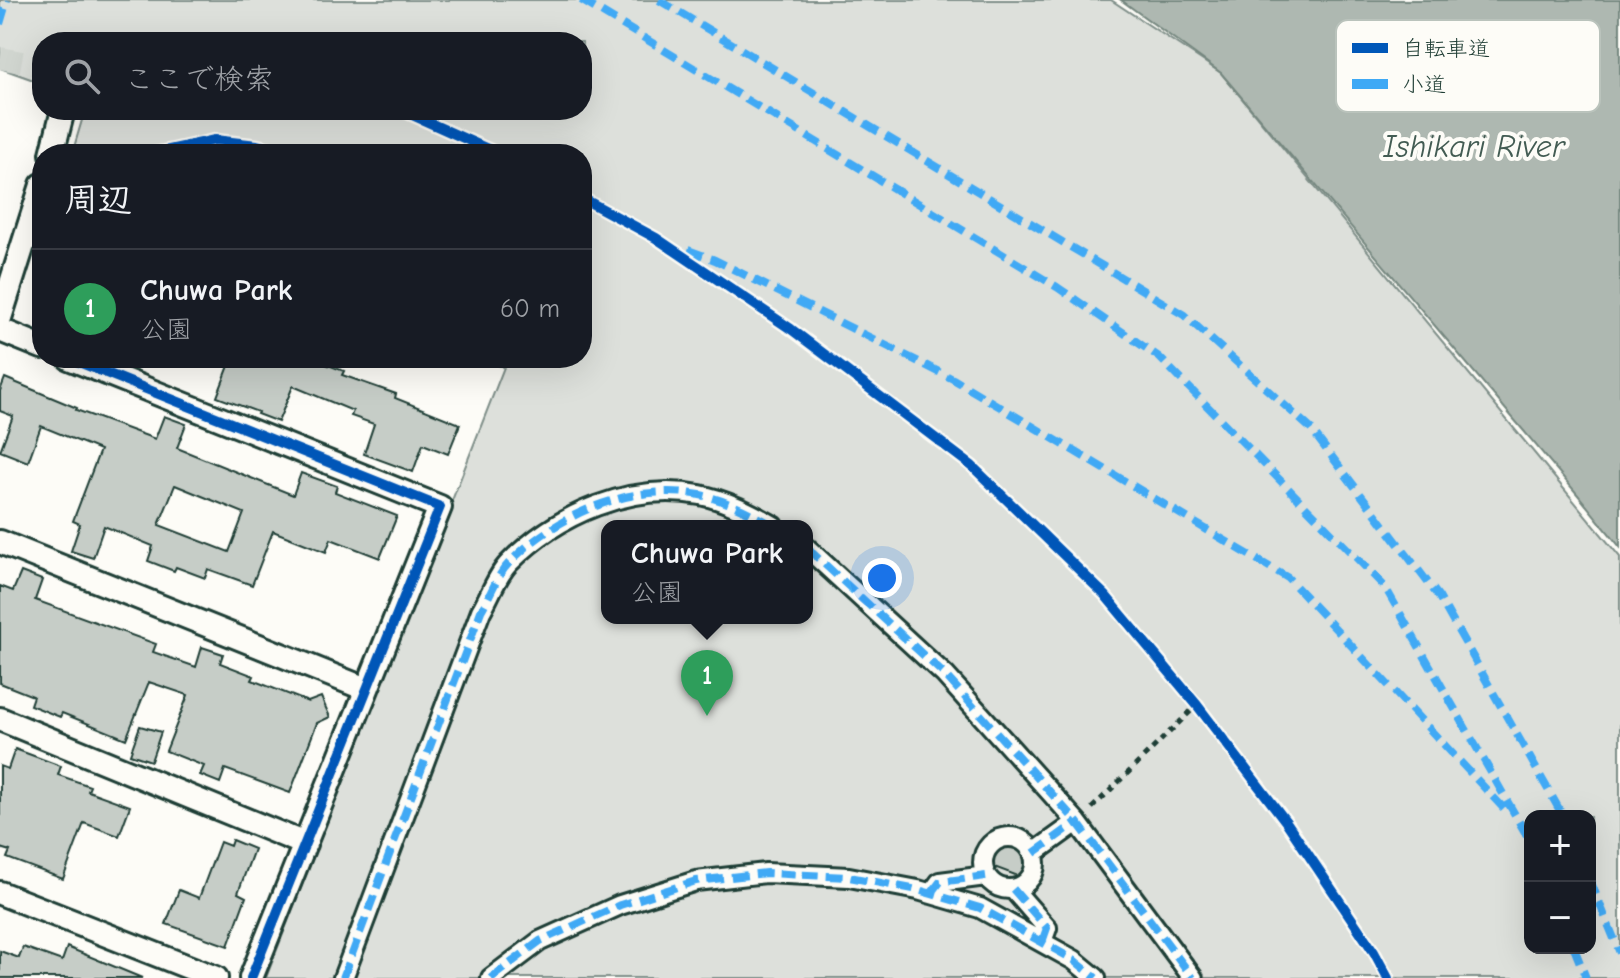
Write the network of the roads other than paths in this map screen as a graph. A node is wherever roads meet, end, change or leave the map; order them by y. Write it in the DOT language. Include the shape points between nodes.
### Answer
graph roads {
  1 [pos="60,120"];
  2 [pos="54,144"];
  3 [pos="32,217"];
  4 [pos="0,318"];
  5 [pos="0,330"];
  6 [pos="32,343"];
  7 [pos="94,368"];
  8 [pos="764,520"];
  9 [pos="0,542"];
  10 [pos="813,554"];
  11 [pos="366,689"];
  12 [pos="0,719"];
  13 [pos="1077,822"];
  14 [pos="305,844"];
  15 [pos="1034,853"];
  16 [pos="986,876"];
  17 [pos="1013,889"];
  18 [pos="0,893"];
  19 [pos="931,894"];
  20 [pos="1042,942"];
  21 [pos="216,978"];
  22 [pos="251,978"];
  23 [pos="343,978"];
  24 [pos="491,978"];
  25 [pos="1096,978"];
  26 [pos="1193,978"];
  1 -- 2 [label="street"];
  3 -- 4 [label="street"];
  5 -- 6 [label="street"];
  7 -- 11 [label="street" via="440,507"];
  8 -- 23 [label="street" via="700,495 655,492 603,502 551,528 507,565 481,611"];
  9 -- 11 [label="street"];
  10 -- 13 [label="street" via="945,675"];
  11 -- 14 [label="street"];
  12 -- 14 [label="street"];
  13 -- 15 [label="street"];
  13 -- 26 [label="street"];
  14 -- 22 [label="street"];
  15 -- 16 [label="street" via="1019,839 999,839 984,853"];
  15 -- 17 [label="street" via="1034,874"];
  16 -- 17 [label="street" via="999,888"];
  16 -- 19 [label="street" via="940,882"];
  17 -- 20 [label="street" via="1047,928"];
  18 -- 21 [label="street"];
  19 -- 20 [label="street" via="980,908"];
  19 -- 24 [label="street" via="849,877 766,873 696,881 620,905 540,941"];
  20 -- 25 [label="street"];
}
